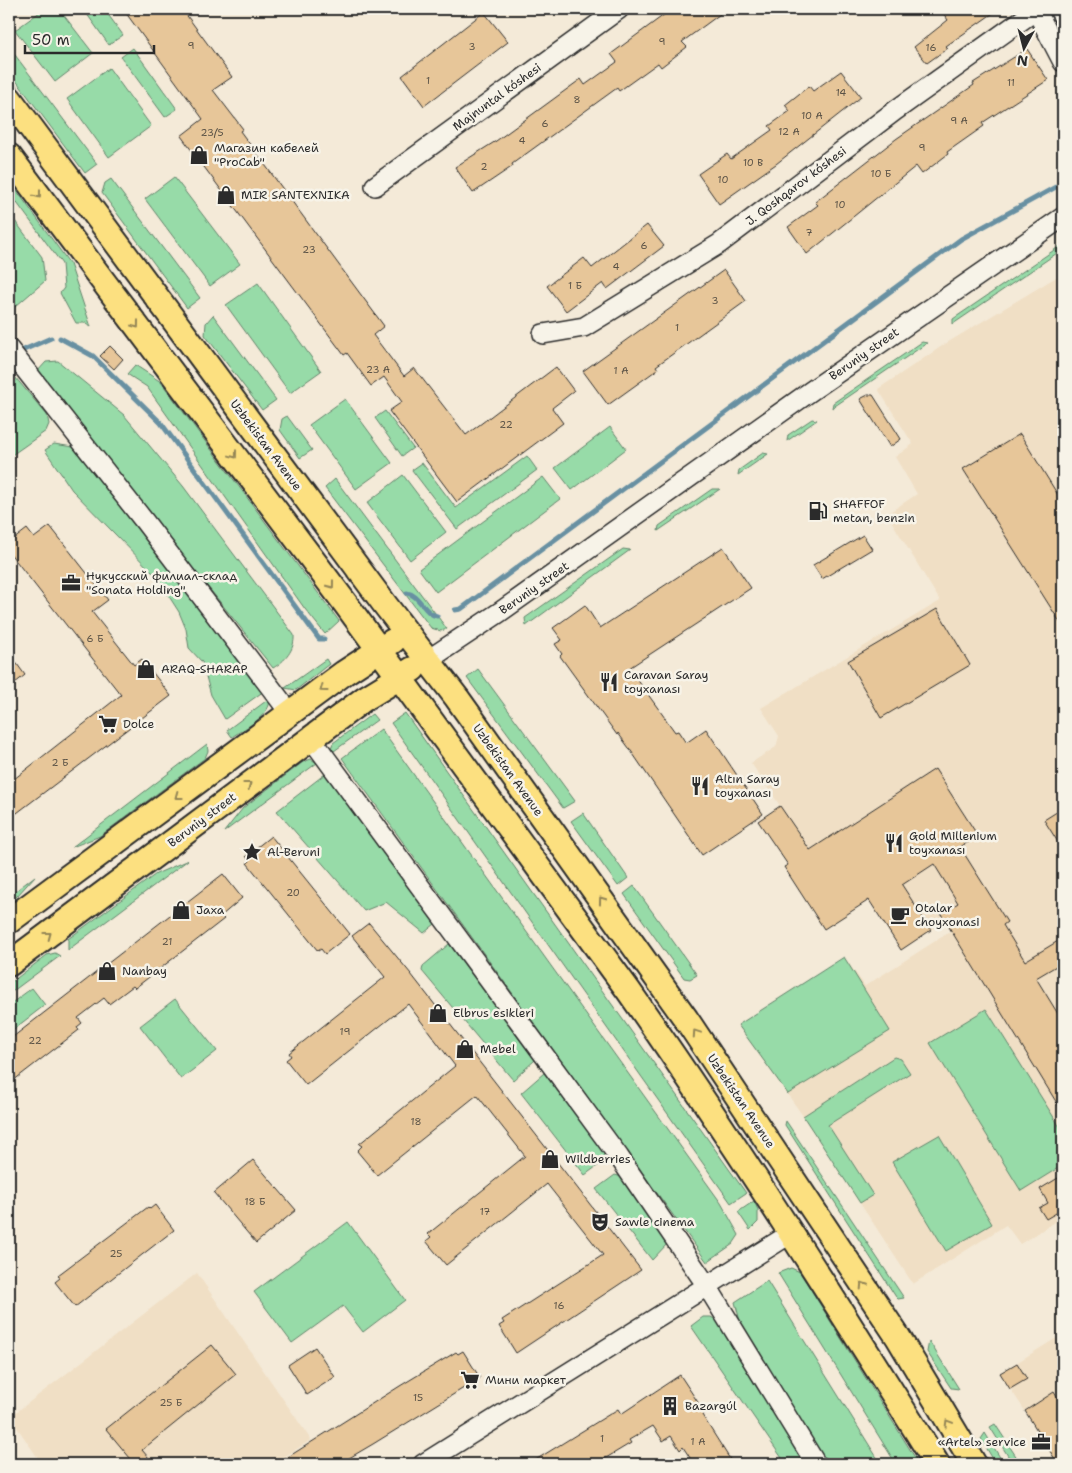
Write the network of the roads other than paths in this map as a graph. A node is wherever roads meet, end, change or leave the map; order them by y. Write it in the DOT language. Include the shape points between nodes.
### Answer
graph roads {
  1 [pos="619,9"];
  2 [pos="1063,62"];
  3 [pos="9,98"];
  4 [pos="9,156"];
  5 [pos="375,186"];
  6 [pos="1063,217"];
  7 [pos="543,334"];
  8 [pos="9,349"];
  9 [pos="407,633"];
  10 [pos="380,650"];
  11 [pos="428,660"];
  12 [pos="344,673"];
  13 [pos="399,678"];
  14 [pos="364,699"];
  15 [pos="290,713"];
  16 [pos="311,738"];
  17 [pos="9,921"];
  18 [pos="9,964"];
  19 [pos="790,1234"];
  20 [pos="707,1286"];
  21 [pos="424,1464"];
  22 [pos="816,1464"];
  23 [pos="937,1464"];
  24 [pos="974,1464"];
  1 -- 5 [label="street, Majnuntal kóshesi"];
  2 -- 7 [label="street, J. Qoshqarov kóshesi" via="1036,10 896,110 720,244 584,327"];
  3 -- 9 [label="main road, Uzbekistan Avenue"];
  4 -- 10 [label="main road, one-way"];
  6 -- 11 [label="street, Beruniy street"];
  8 -- 15 [label="street"];
  9 -- 10 [label="main road"];
  9 -- 11 [label="main road, Uzbekistan Avenue"];
  10 -- 12 [label="main road"];
  10 -- 13 [label="main road"];
  11 -- 13 [label="main road, Beruniy street"];
  24 -- 11 [label="main road, Uzbekistan Avenue, one-way" via="898,1337 686,1019"];
  12 -- 14 [label="main road" via="363,678"];
  12 -- 15 [label="main road, one-way"];
  13 -- 14 [label="main road, Beruniy street"];
  13 -- 19 [label="main road" via="671,1051"];
  14 -- 16 [label="main road, Beruniy street"];
  15 -- 17 [label="main road, one-way"];
  18 -- 16 [label="main road, Beruniy street, one-way"];
  16 -- 20 [label="street" via="618,1157"];
  19 -- 20 [label="street"];
  19 -- 23 [label="main road"];
  20 -- 21 [label="street"];
  20 -- 22 [label="street"];
}
